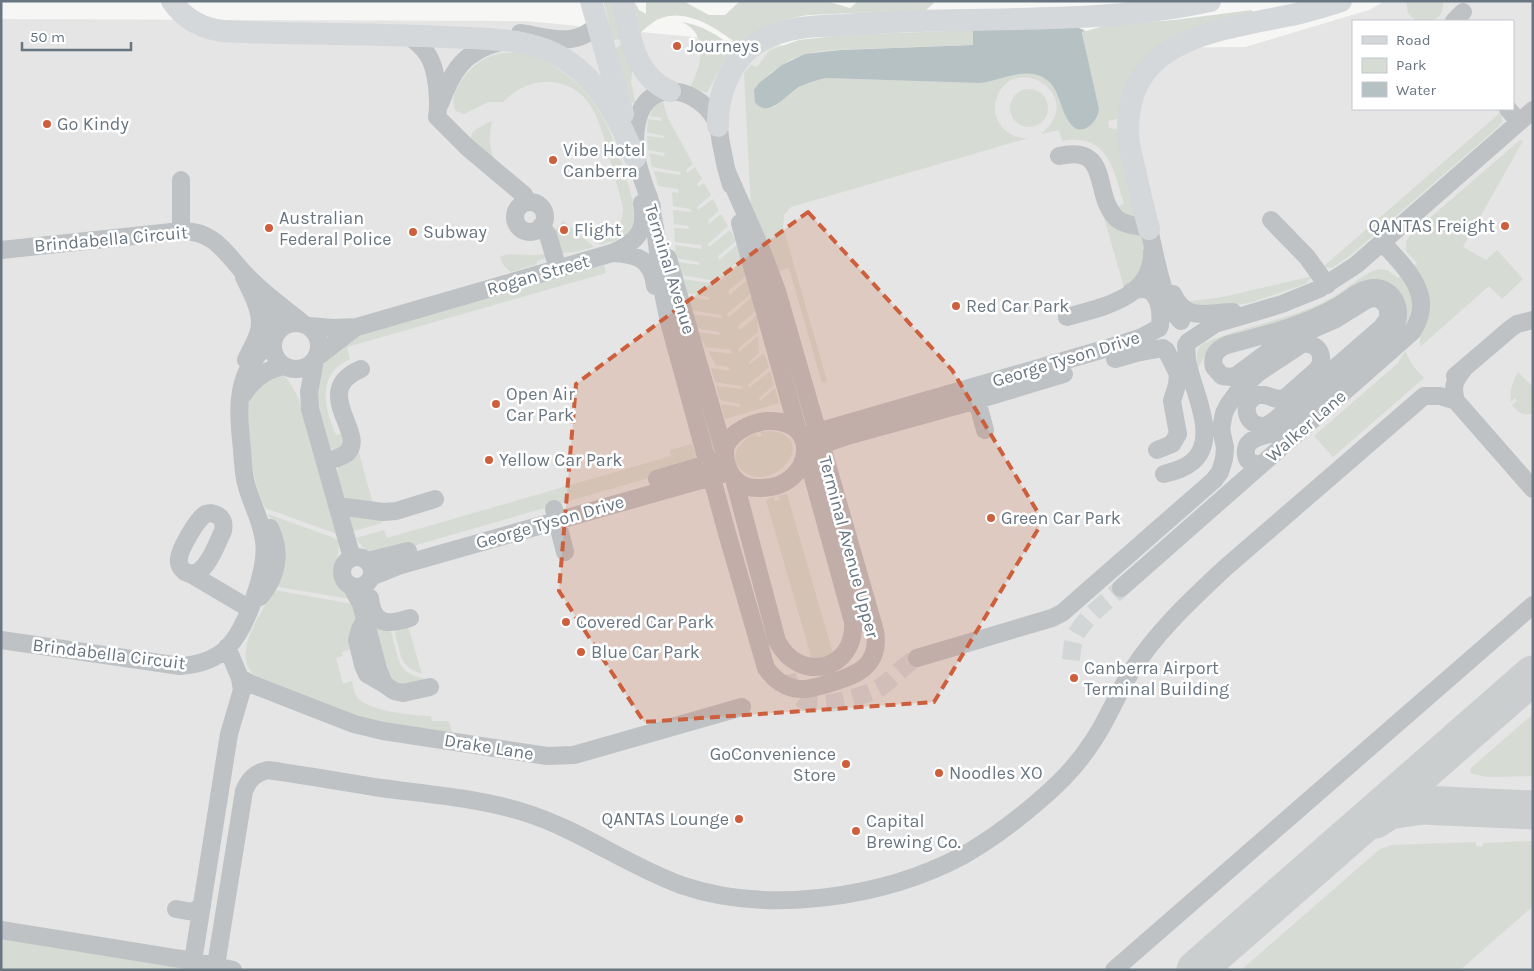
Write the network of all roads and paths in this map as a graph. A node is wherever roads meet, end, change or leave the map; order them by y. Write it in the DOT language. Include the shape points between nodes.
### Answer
graph roads {
  1 [pos="172,1"];
  2 [pos="591,1"];
  3 [pos="623,1"];
  4 [pos="1210,1"];
  5 [pos="1340,1"];
  6 [pos="598,24"];
  7 [pos="407,34"];
  8 [pos="447,37"];
  9 [pos="505,40"];
  10 [pos="437,90"];
  11 [pos="670,91"];
  12 [pos="438,110"];
  13 [pos="1533,110"];
  14 [pos="1513,115"];
  15 [pos="718,126"];
  16 [pos="1059,156"];
  17 [pos="635,158"];
  18 [pos="728,174"];
  19 [pos="181,180"];
  20 [pos="649,197"];
  21 [pos="528,202"];
  22 [pos="1271,220"];
  23 [pos="541,226"];
  24 [pos="181,231"];
  25 [pos="1150,234"];
  26 [pos="1382,242"];
  27 [pos="1,250"];
  28 [pos="612,253"];
  29 [pos="240,268"];
  30 [pos="558,269"];
  31 [pos="252,282"];
  32 [pos="1327,285"];
  33 [pos="1131,292"];
  34 [pos="1258,312"];
  35 [pos="1067,317"];
  36 [pos="1533,320"];
  37 [pos="1182,322"];
  38 [pos="1215,324"];
  39 [pos="307,325"];
  40 [pos="357,327"];
  41 [pos="1159,327"];
  42 [pos="671,329"];
  43 [pos="275,338"];
  44 [pos="1187,343"];
  45 [pos="1165,349"];
  46 [pos="316,358"];
  47 [pos="286,367"];
  48 [pos="360,369"];
  49 [pos="1463,370"];
  50 [pos="975,394"];
  51 [pos="1424,396"];
  52 [pos="240,399"];
  53 [pos="1456,402"];
  54 [pos="310,410"];
  55 [pos="985,430"];
  56 [pos="803,442"];
  57 [pos="1157,450"];
  58 [pos="325,462"];
  59 [pos="1261,465"];
  60 [pos="728,466"];
  61 [pos="1164,474"];
  62 [pos="1533,489"];
  63 [pos="436,499"];
  64 [pos="338,506"];
  65 [pos="555,514"];
  66 [pos="565,552"];
  67 [pos="365,569"];
  68 [pos="189,573"];
  69 [pos="351,586"];
  70 [pos="1121,588"];
  71 [pos="1533,605"];
  72 [pos="250,609"];
  73 [pos="410,618"];
  74 [pos="1,640"];
  75 [pos="227,647"];
  76 [pos="782,651"];
  77 [pos="916,658"];
  78 [pos="787,675"];
  79 [pos="240,678"];
  80 [pos="430,687"];
  81 [pos="742,707"];
  82 [pos="202,906"];
  83 [pos="199,925"];
  84 [pos="1,930"];
  85 [pos="193,961"];
  86 [pos="225,967"];
  87 [pos="1114,970"];
  1 -- 7 [label="main road" via="191,21 216,30"];
  2 -- 6 [label="main road"];
  3 -- 11 [label="main road" via="637,58 652,80"];
  4 -- 15 [label="main road" via="1175,9 1097,16 890,22 788,30 760,41 734,67 721,96"];
  5 -- 25 [label="main road" via="1190,39 1166,52 1144,72 1132,94 1128,136"];
  6 -- 8 [label="street" via="583,36 568,40 462,29"];
  6 -- 17 [label="main road"];
  7 -- 8 [label="main road"];
  7 -- 10 [label="street" via="432,60"];
  8 -- 9 [label="main road"];
  8 -- 10 [label="street" via="442,47"];
  9 -- 12 [label="street" via="480,48 462,62 449,80"];
  9 -- 17 [label="main road" via="540,47 567,60 581,72 615,114"];
  10 -- 12 [label="street"];
  11 -- 15 [label="street" via="699,100"];
  11 -- 17 [label="street, Terminal Avenue" via="654,94 644,104 637,122"];
  12 -- 21 [label="street" via="438,117 462,142"];
  13 -- 14 [label="street"];
  14 -- 26 [label="street"];
  15 -- 18 [label="street"];
  16 -- 25 [label="street" via="1079,154 1090,160 1097,168 1114,215 1123,223"];
  17 -- 20 [label="street, Terminal Avenue"];
  17 -- 28 [label="street, Rogan Street" via="643,211 642,227 632,243"];
  18 -- 42 [label="street, Terminal Avenue Upper" via="767,261 781,304 876,637 874,653 866,667 850,677 809,689 796,689 777,680 766,668"];
  18 -- 56 [label="street"];
  19 -- 24 [label="street"];
  20 -- 42 [label="street"];
  20 -- 60 [label="street, Terminal Avenue"];
  21 -- 23 [label="street" via="543,210 545,219"];
  21 -- 23 [label="street" via="517,210 517,223 527,231"];
  22 -- 32 [label="street" via="1307,257"];
  23 -- 30 [label="street" via="548,235"];
  24 -- 27 [label="street, Brindabella Circuit"];
  24 -- 29 [label="street, Brindabella Circuit" via="209,237"];
  25 -- 33 [label="street" via="1152,263 1149,273"];
  25 -- 34 [label="street" via="1175,298 1186,310 1198,314"];
  25 -- 37 [label="street" via="1168,300 1173,313"];
  26 -- 32 [label="street"];
  26 -- 59 [label="street, Walker Lane" via="1412,276 1418,288 1421,308 1414,328 1405,340"];
  28 -- 30 [label="street, Rogan Street"];
  28 -- 42 [label="street" via="635,256 648,265 654,275 658,305"];
  29 -- 31 [label="street, Brindabella Circuit"];
  29 -- 52 [label="street" via="258,308 260,322 258,335 243,365"];
  30 -- 40 [label="street, Rogan Street"];
  31 -- 39 [label="street, Brindabella Circuit"];
  31 -- 43 [label="street" via="273,316"];
  32 -- 34 [label="street"];
  33 -- 35 [label="street" via="1108,306"];
  33 -- 41 [label="street" via="1144,289 1156,296 1161,312"];
  34 -- 38 [label="street"];
  36 -- 49 [label="street" via="1517,324"];
  37 -- 38 [label="street"];
  37 -- 41 [label="street" via="1170,320"];
  37 -- 44 [label="street" via="1189,332"];
  38 -- 44 [label="street"];
  39 -- 40 [label="street, Rogan Street"];
  39 -- 43 [label="street" via="288,324"];
  39 -- 46 [label="street" via="319,342"];
  40 -- 46 [label="street, Rogan Street"];
  41 -- 45 [label="street" via="1158,341"];
  41 -- 50 [label="street, George Tyson Drive" via="1134,341"];
  43 -- 47 [label="street" via="275,354"];
  43 -- 52 [label="street, Brindabella Circuit" via="250,366"];
  44 -- 45 [label="street" via="1176,352"];
  44 -- 61 [label="street" via="1187,363 1203,422 1204,441 1200,453 1191,463"];
  45 -- 50 [label="street, George Tyson Drive" via="1126,355"];
  45 -- 57 [label="street" via="1178,374 1172,401 1178,434 1172,444"];
  46 -- 47 [label="street" via="303,368"];
  46 -- 54 [label="street" via="309,392"];
  47 -- 52 [label="street" via="270,369 261,375"];
  47 -- 54 [label="street"];
  48 -- 58 [label="street" via="346,378 339,393 342,413 352,435 351,446 344,455"];
  49 -- 51 [label="street"];
  49 -- 53 [label="street" via="1454,382"];
  50 -- 55 [label="street"];
  50 -- 56 [label="street, George Tyson Drive"];
  51 -- 53 [label="street" via="1440,396"];
  51 -- 86 [label="street" via="1197,594 1147,649 1094,740 1073,768 1020,818 963,855 905,879 831,897 782,901 735,897 697,890 657,876 568,830 525,812 472,800 268,770 254,775 244,791"];
  52 -- 72 [label="street, Brindabella Circuit" via="239,422 246,483 254,506 271,530 277,556 270,582"];
  53 -- 62 [label="street"];
  54 -- 58 [label="street"];
  56 -- 60 [label="street" via="789,424 778,421 755,423 727,444"];
  56 -- 60 [label="street" via="804,460 798,471 779,485 753,488 738,483"];
  56 -- 76 [label="street" via="852,615 853,634 844,655 826,666 799,665"];
  58 -- 64 [label="street"];
  59 -- 70 [label="street, Walker Lane"];
  59 -- 77 [label="street" via="1252,463 1247,457 1246,448 1252,440 1280,429 1395,328 1399,312 1395,300 1388,293 1374,288 1364,290 1314,318 1218,350 1213,356 1214,367 1222,376 1234,376 1289,339 1334,320 1368,299 1380,299 1388,308 1388,319 1382,328 1266,426 1254,424 1248,418 1246,409 1249,401 1262,395 1276,399 1287,397 1318,369 1322,356 1317,348 1302,344 1236,393 1226,409 1221,429 1224,459 1214,480 1062,613"];
  60 -- 65 [label="street, George Tyson Drive"];
  60 -- 76 [label="street, Terminal Avenue"];
  63 -- 64 [label="street" via="383,512"];
  64 -- 67 [label="street"];
  65 -- 66 [label="street"];
  65 -- 67 [label="street, George Tyson Drive" via="393,568"];
  67 -- 69 [label="street, George Tyson Drive" via="364,586"];
  67 -- 69 [label="street" via="344,564 343,579"];
  67 -- 73 [label="street" via="373,612 378,619 390,623"];
  68 -- 72 [label="street"];
  69 -- 80 [label="street" via="360,602 384,684 403,693"];
  71 -- 87 [label="street"];
  72 -- 75 [label="street, Brindabella Circuit"];
  74 -- 75 [label="street, Brindabella Circuit" via="180,666 196,665"];
  75 -- 79 [label="street"];
  76 -- 78 [label="street, Terminal Avenue"];
  79 -- 81 [label="street, Drake Lane" via="375,729 547,756 574,755"];
  79 -- 82 [label="street" via="241,695 230,729"];
  82 -- 83 [label="street"];
  82 -- 83 [label="street" via="193,912 175,915"];
  83 -- 85 [label="street"];
  84 -- 85 [label="street"];
  85 -- 86 [label="street"];
}
